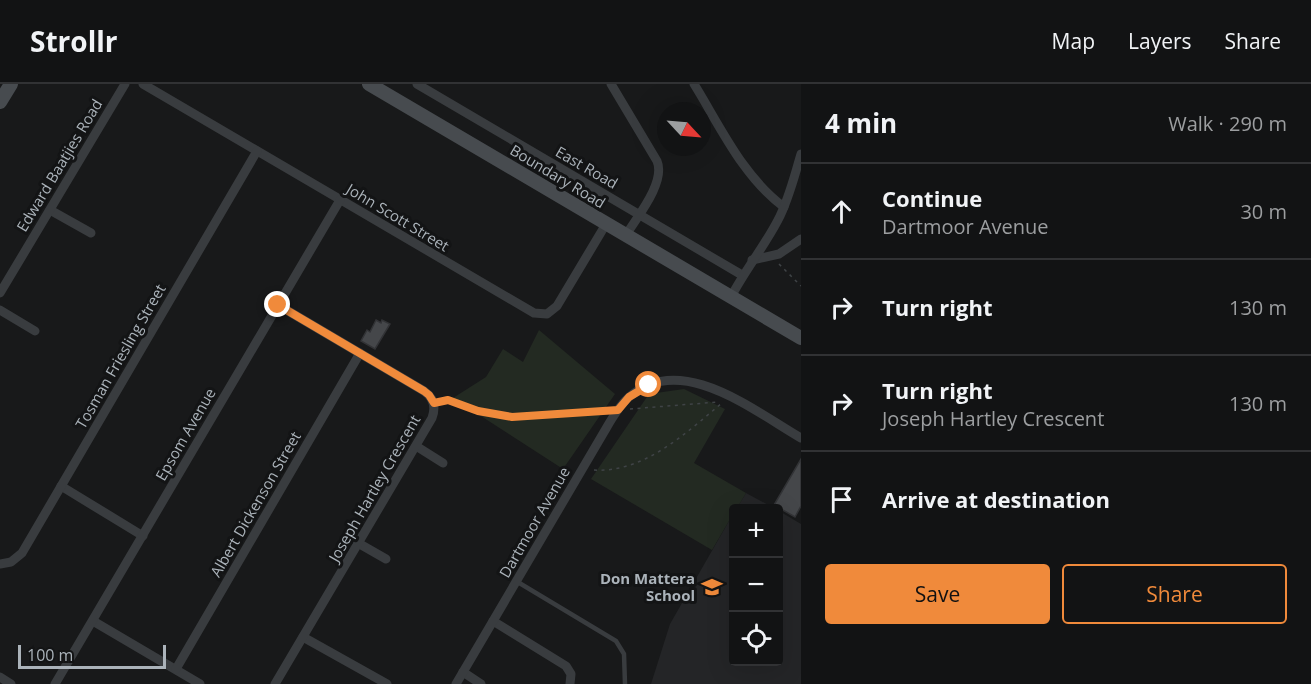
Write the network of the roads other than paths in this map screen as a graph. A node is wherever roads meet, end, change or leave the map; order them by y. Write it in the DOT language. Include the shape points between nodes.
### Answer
graph roads {
  1 [pos="11,84"];
  2 [pos="125,84"];
  3 [pos="143,84"];
  4 [pos="369,84"];
  5 [pos="417,84"];
  6 [pos="611,84"];
  7 [pos="694,84"];
  8 [pos="0,102"];
  9 [pos="257,151"];
  10 [pos="801,154"];
  11 [pos="340,200"];
  12 [pos="784,207"];
  13 [pos="50,210"];
  14 [pos="638,214"];
  15 [pos="606,224"];
  16 [pos="90,233"];
  17 [pos="626,235"];
  18 [pos="801,239"];
  19 [pos="752,260"];
  20 [pos="742,275"];
  21 [pos="0,293"];
  22 [pos="731,297"];
  23 [pos="278,305"];
  24 [pos="0,310"];
  25 [pos="35,331"];
  26 [pos="801,338"];
  27 [pos="360,353"];
  28 [pos="801,438"];
  29 [pos="416,446"];
  30 [pos="443,463"];
  31 [pos="61,486"];
  32 [pos="143,536"];
  33 [pos="358,543"];
  34 [pos="386,559"];
  35 [pos="0,564"];
  36 [pos="516,581"];
  37 [pos="93,621"];
  38 [pos="493,621"];
  39 [pos="303,637"];
  40 [pos="176,669"];
  41 [pos="463,672"];
  42 [pos="0,677"];
  43 [pos="12,684"];
  44 [pos="55,684"];
  45 [pos="201,684"];
  46 [pos="275,684"];
  47 [pos="387,684"];
  48 [pos="456,684"];
  49 [pos="481,684"];
  50 [pos="570,684"];
  51 [pos="625,684"];
  1 -- 8 [label="street"];
  2 -- 13 [label="street, Edward Baatjies Road"];
  3 -- 9 [label="street, John Scott Street"];
  4 -- 15 [label="street, Boundary Road"];
  5 -- 14 [label="street, East Road"];
  6 -- 14 [label="street" via="660,167 659,180"];
  7 -- 12 [label="street" via="746,167"];
  9 -- 11 [label="street, John Scott Street"];
  9 -- 31 [label="street, Tosman Friesling Street"];
  10 -- 12 [label="street"];
  11 -- 15 [label="street, John Scott Street" via="541,315 557,306"];
  11 -- 23 [label="street, Epsom Avenue"];
  12 -- 19 [label="street"];
  13 -- 16 [label="street"];
  13 -- 21 [label="street, Edward Baatjies Road"];
  14 -- 17 [label="street"];
  14 -- 20 [label="street, East Road"];
  15 -- 17 [label="street, Boundary Road"];
  17 -- 22 [label="street, Boundary Road"];
  18 -- 19 [label="street" via="773,256"];
  19 -- 20 [label="street"];
  20 -- 22 [label="street"];
  22 -- 26 [label="street, Boundary Road"];
  23 -- 27 [label="street, Joseph Hartley Crescent"];
  23 -- 32 [label="street, Epsom Avenue"];
  24 -- 25 [label="street"];
  27 -- 29 [label="street, Joseph Hartley Crescent" via="424,391 434,403 432,418"];
  27 -- 40 [label="street, Albert Dickenson Street"];
  28 -- 36 [label="street, Dartmoor Avenue" via="702,384 672,380 649,385 629,397 618,410"];
  29 -- 30 [label="street"];
  29 -- 33 [label="street, Joseph Hartley Crescent"];
  31 -- 32 [label="street"];
  31 -- 35 [label="street, Tosman Friesling Street" via="22,553 11,562"];
  32 -- 37 [label="street, Epsom Avenue"];
  33 -- 34 [label="street"];
  33 -- 39 [label="street, Joseph Hartley Crescent"];
  36 -- 38 [label="street, Dartmoor Avenue"];
  36 -- 51 [label="lane" via="616,641 624,654"];
  37 -- 40 [label="street"];
  37 -- 44 [label="street, Epsom Avenue"];
  38 -- 41 [label="street, Dartmoor Avenue"];
  38 -- 50 [label="street" via="561,662 571,675"];
  39 -- 46 [label="street, Joseph Hartley Crescent"];
  39 -- 47 [label="street"];
  40 -- 45 [label="street"];
  41 -- 48 [label="street, Dartmoor Avenue"];
  41 -- 49 [label="street"];
  42 -- 43 [label="street"];
}
